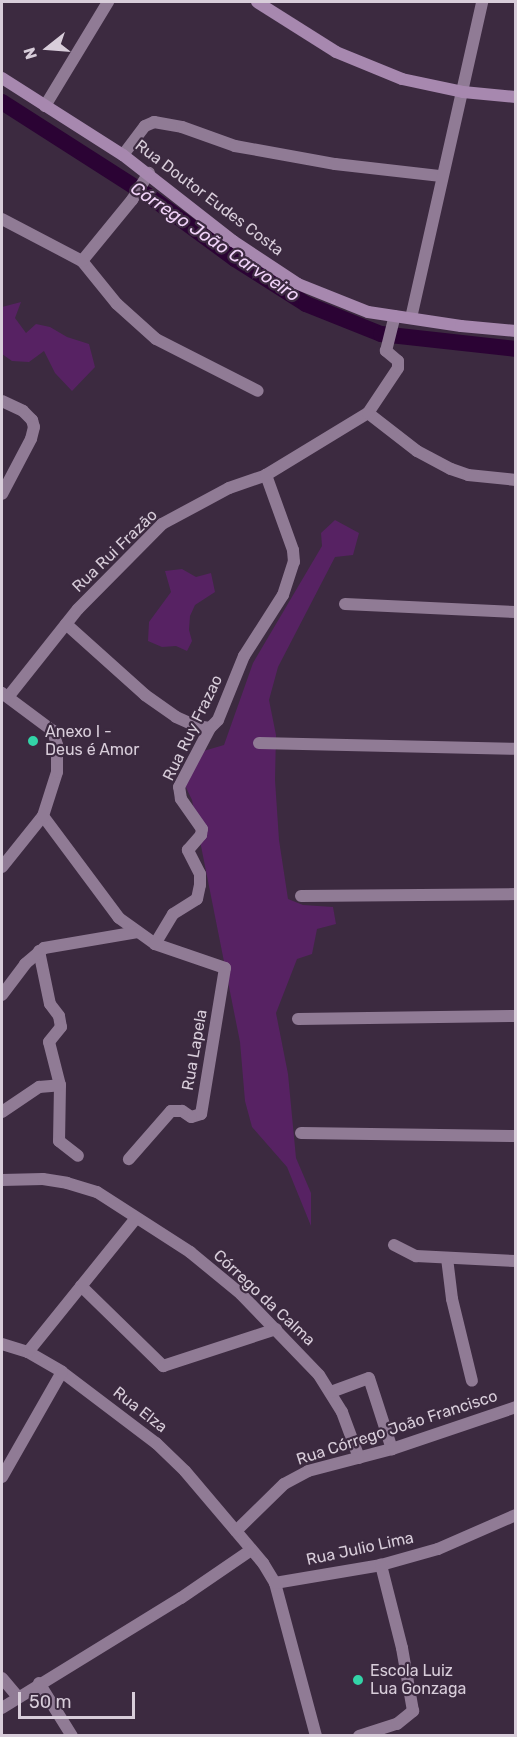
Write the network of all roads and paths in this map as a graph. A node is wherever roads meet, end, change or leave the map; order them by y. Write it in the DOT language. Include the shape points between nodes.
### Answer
graph roads {
  1 [pos="108,2"];
  2 [pos="256,2"];
  3 [pos="482,2"];
  4 [pos="2,78"];
  5 [pos="463,92"];
  6 [pos="516,97"];
  7 [pos="45,106"];
  8 [pos="123,155"];
  9 [pos="441,176"];
  10 [pos="146,177"];
  11 [pos="2,219"];
  12 [pos="82,261"];
  13 [pos="395,316"];
  14 [pos="411,318"];
  15 [pos="516,331"];
  16 [pos="258,391"];
  17 [pos="2,401"];
  18 [pos="368,413"];
  19 [pos="266,475"];
  20 [pos="516,480"];
  21 [pos="2,494"];
  22 [pos="345,604"];
  23 [pos="516,612"];
  24 [pos="66,624"];
  25 [pos="5,695"];
  26 [pos="210,728"];
  27 [pos="259,742"];
  28 [pos="516,749"];
  29 [pos="43,816"];
  30 [pos="2,867"];
  31 [pos="516,894"];
  32 [pos="301,896"];
  33 [pos="138,932"];
  34 [pos="155,944"];
  35 [pos="39,951"];
  36 [pos="2,995"];
  37 [pos="516,1016"];
  38 [pos="298,1019"];
  39 [pos="60,1085"];
  40 [pos="2,1112"];
  41 [pos="301,1133"];
  42 [pos="516,1136"];
  43 [pos="78,1156"];
  44 [pos="129,1159"];
  45 [pos="2,1180"];
  46 [pos="136,1218"];
  47 [pos="393,1245"];
  48 [pos="447,1258"];
  49 [pos="516,1261"];
  50 [pos="81,1286"];
  51 [pos="276,1329"];
  52 [pos="2,1344"];
  53 [pos="28,1352"];
  54 [pos="62,1372"];
  55 [pos="472,1381"];
  56 [pos="331,1392"];
  57 [pos="516,1407"];
  58 [pos="392,1449"];
  59 [pos="359,1458"];
  60 [pos="2,1477"];
  61 [pos="516,1515"];
  62 [pos="236,1531"];
  63 [pos="251,1550"];
  64 [pos="381,1565"];
  65 [pos="275,1583"];
  66 [pos="2,1678"];
  67 [pos="39,1683"];
  68 [pos="17,1696"];
  69 [pos="2,1708"];
  70 [pos="72,1736"];
  71 [pos="316,1736"];
  72 [pos="359,1736"];
  1 -- 7 [label="street"];
  2 -- 5 [label="street" via="336,52 402,79"];
  3 -- 5 [label="street"];
  4 -- 7 [label="street, Rua Doutor Eudes Costa"];
  5 -- 6 [label="street"];
  5 -- 9 [label="street"];
  7 -- 8 [label="street, Rua Doutor Eudes Costa"];
  8 -- 9 [label="street" via="145,126 154,123 182,127 235,146 335,164"];
  8 -- 10 [label="street, Rua Doutor Eudes Costa"];
  9 -- 14 [label="street"];
  10 -- 12 [label="street"];
  10 -- 13 [label="street, Rua Doutor Eudes Costa" via="298,284 368,312"];
  11 -- 12 [label="street"];
  12 -- 16 [label="street" via="117,304 156,339"];
  13 -- 14 [label="street, Rua Doutor Eudes Costa"];
  13 -- 18 [label="street" via="386,347 387,354 398,361 398,368"];
  14 -- 15 [label="street, Rua Doutor Eudes Costa"];
  17 -- 21 [label="street" via="23,411 33,427 31,439"];
  18 -- 19 [label="street, Rua Rui Frazão"];
  18 -- 20 [label="street" via="417,452 451,469 468,475"];
  19 -- 24 [label="street, Rua Rui Frazão" via="229,488 162,524"];
  19 -- 26 [label="street, Rua Ruy Frazao" via="294,562 283,595 244,656 218,720"];
  22 -- 23 [label="street"];
  24 -- 25 [label="street, Rua Rui Frazão"];
  24 -- 26 [label="street" via="159,705 196,726"];
  25 -- 29 [label="street" via="56,733 57,772"];
  26 -- 34 [label="street, Rua Ruy Frazao" via="179,787 181,799 202,829 188,850 200,874 197,899 173,914"];
  27 -- 28 [label="street"];
  29 -- 30 [label="street"];
  29 -- 33 [label="street" via="119,918"];
  31 -- 32 [label="street"];
  33 -- 34 [label="street"];
  33 -- 35 [label="street"];
  34 -- 44 [label="street, Rua Lapela" via="225,968 201,1114 191,1117 182,1111 171,1111"];
  35 -- 36 [label="street"];
  35 -- 39 [label="street" via="50,1004 61,1027 49,1042"];
  37 -- 38 [label="street"];
  39 -- 40 [label="street" via="39,1087"];
  39 -- 43 [label="street" via="59,1141"];
  41 -- 42 [label="street"];
  45 -- 46 [label="street, Córrego da Calma" via="67,1183 96,1192"];
  46 -- 50 [label="street"];
  46 -- 51 [label="street, Córrego da Calma" via="190,1252"];
  47 -- 48 [label="street" via="416,1256"];
  48 -- 49 [label="street"];
  48 -- 55 [label="street" via="452,1299"];
  50 -- 51 [label="street" via="163,1366"];
  50 -- 53 [label="street"];
  51 -- 56 [label="street, Córrego da Calma"];
  52 -- 53 [label="street, Rua Elza"];
  53 -- 54 [label="street, Rua Elza"];
  54 -- 60 [label="street"];
  54 -- 62 [label="street, Rua Elza" via="156,1443"];
  56 -- 58 [label="street" via="369,1378"];
  56 -- 59 [label="street, Córrego da Calma"];
  57 -- 58 [label="street, Rua Córrego João Francisco"];
  58 -- 59 [label="street, Rua Córrego João Francisco"];
  59 -- 62 [label="street, Rua Córrego João Francisco" via="308,1472 284,1484"];
  61 -- 64 [label="street, Rua Julio Lima" via="438,1549"];
  62 -- 63 [label="street, Rua Elza"];
  63 -- 65 [label="street, Rua Elza"];
  63 -- 67 [label="street" via="181,1598"];
  64 -- 65 [label="street, Rua Julio Lima"];
  64 -- 72 [label="street" via="413,1711 397,1724"];
  65 -- 71 [label="street"];
  66 -- 68 [label="street"];
  67 -- 68 [label="street"];
  67 -- 70 [label="street"];
  68 -- 69 [label="street"];
}
